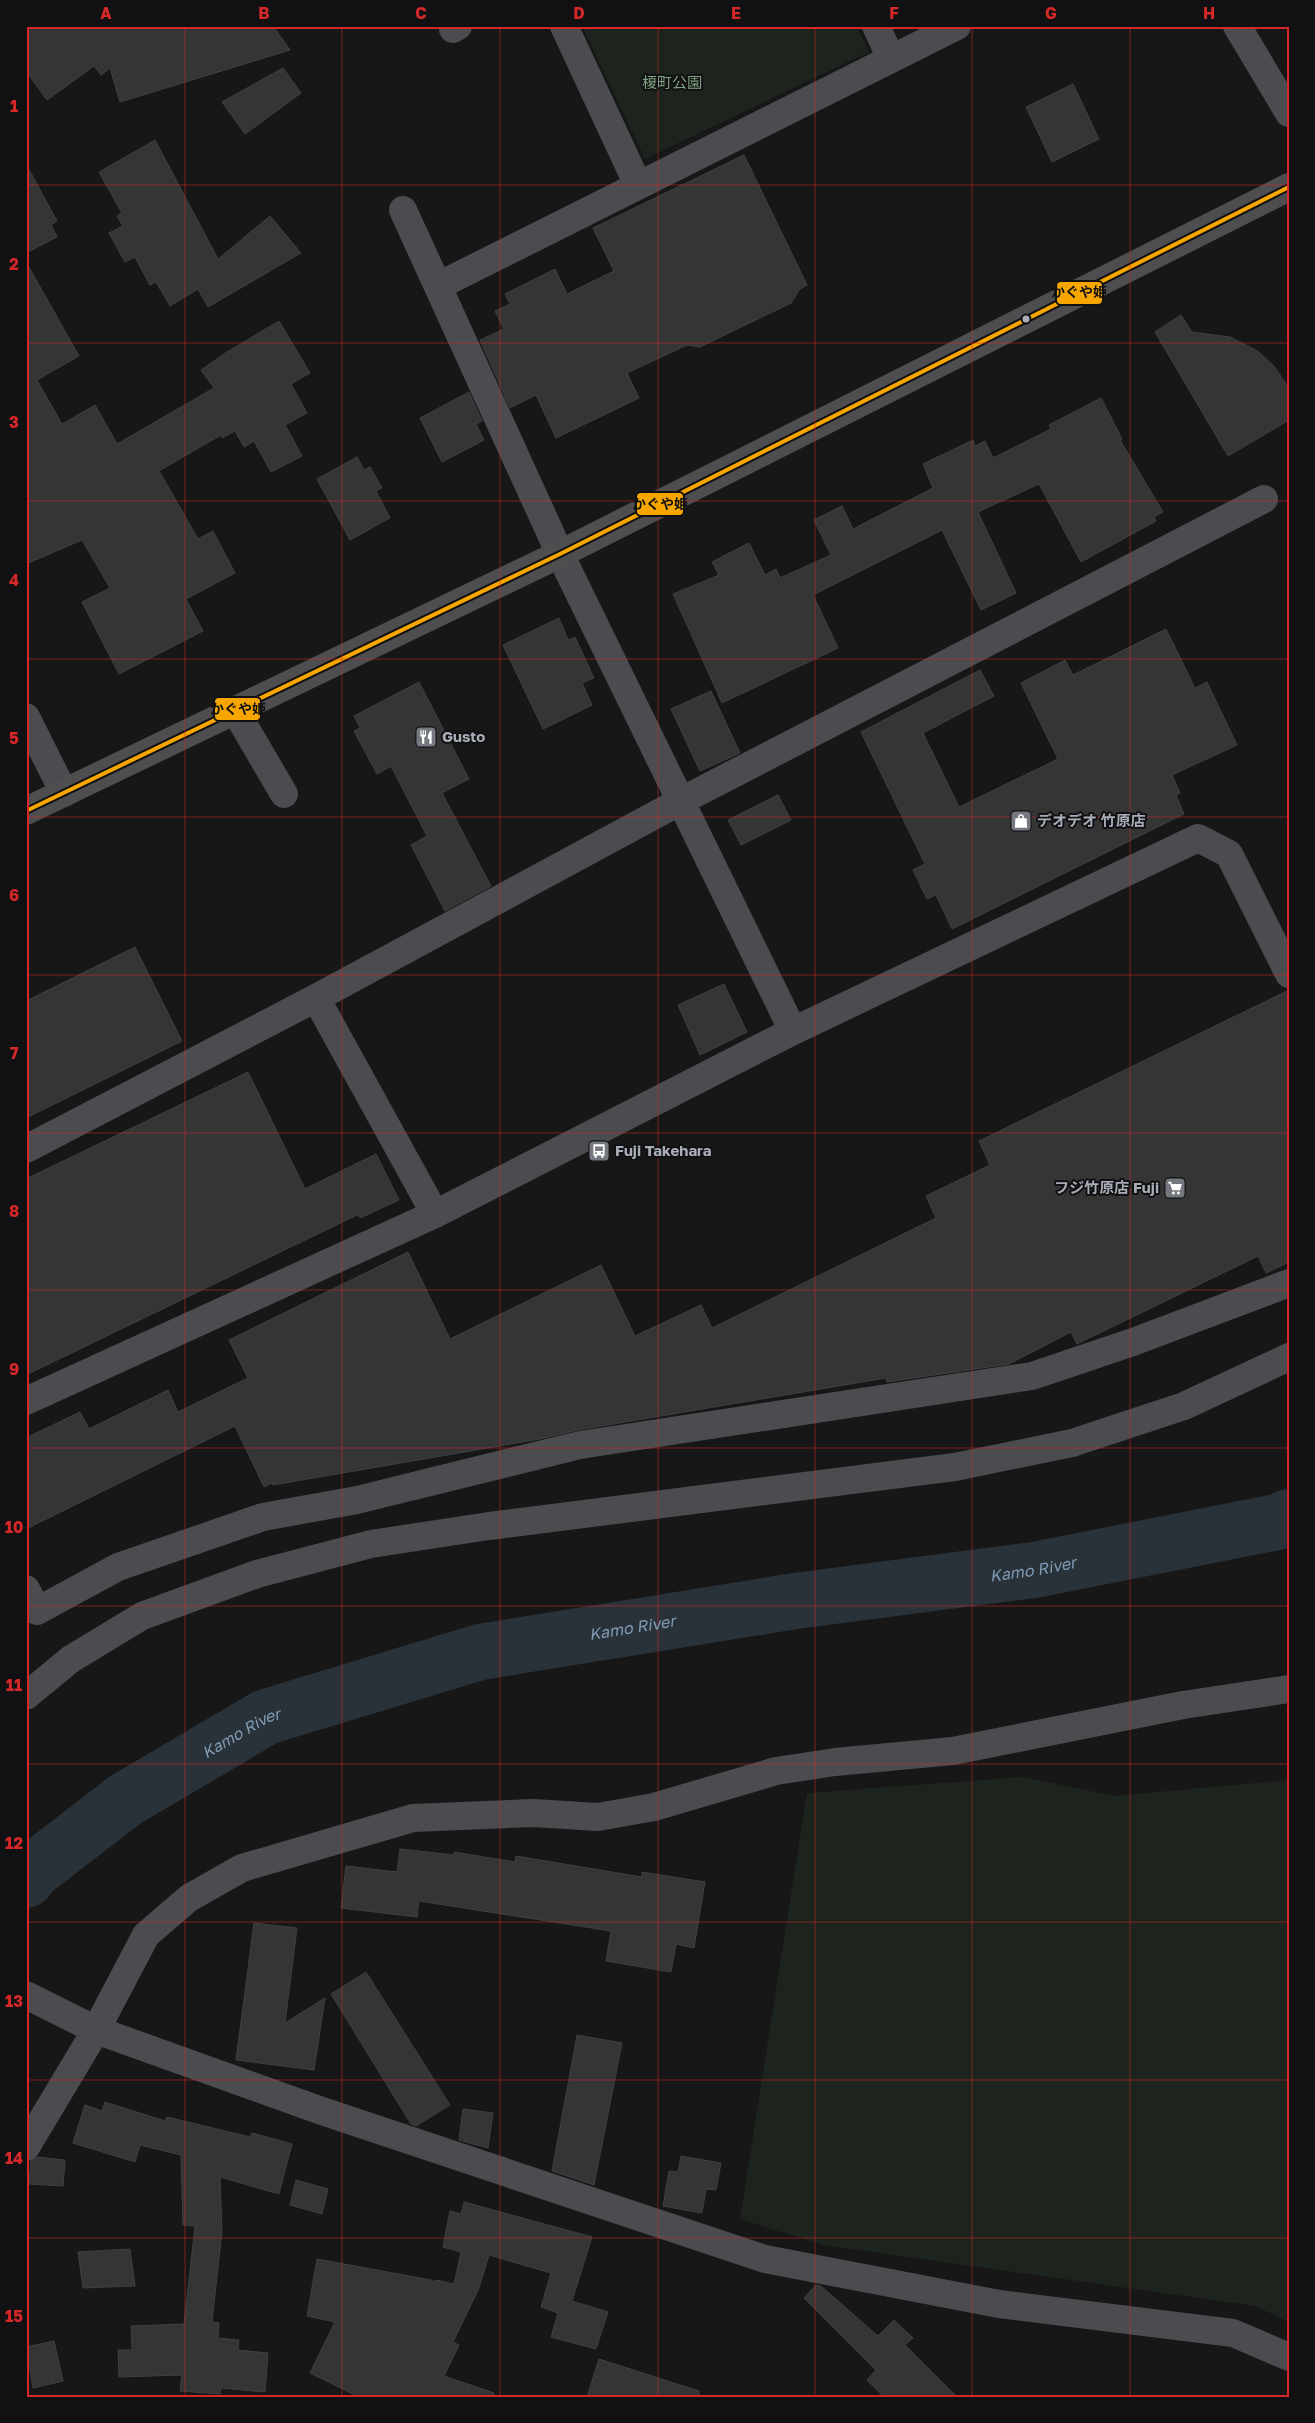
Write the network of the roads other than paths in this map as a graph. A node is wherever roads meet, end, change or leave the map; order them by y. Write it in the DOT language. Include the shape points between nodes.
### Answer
graph roads {
  1 [pos="564,26"];
  2 [pos="876,26"];
  3 [pos="957,26"];
  4 [pos="1237,26"];
  5 [pos="891,59"];
  6 [pos="1289,113"];
  7 [pos="638,185"];
  8 [pos="1289,187"];
  9 [pos="403,210"];
  10 [pos="438,286"];
  11 [pos="1264,499"];
  12 [pos="560,554"];
  13 [pos="236,712"];
  14 [pos="26,717"];
  15 [pos="64,793"];
  16 [pos="284,794"];
  17 [pos="680,801"];
  18 [pos="26,811"];
  19 [pos="1289,974"];
  20 [pos="316,998"];
  21 [pos="793,1031"];
  22 [pos="26,1149"];
  23 [pos="435,1214"];
  24 [pos="1289,1283"];
  25 [pos="1289,1358"];
  26 [pos="26,1401"];
  27 [pos="26,1589"];
  28 [pos="1289,1689"];
  29 [pos="26,1696"];
  30 [pos="26,1995"];
  31 [pos="87,2025"];
  32 [pos="26,2147"];
  33 [pos="1289,2357"];
  1 -- 7 [label="street"];
  2 -- 5 [label="street"];
  3 -- 5 [label="street"];
  4 -- 6 [label="street"];
  5 -- 7 [label="street"];
  7 -- 10 [label="street"];
  8 -- 12 [label="highway"];
  9 -- 10 [label="street"];
  10 -- 12 [label="street"];
  11 -- 17 [label="street"];
  12 -- 13 [label="highway"];
  12 -- 17 [label="street"];
  13 -- 15 [label="highway"];
  13 -- 16 [label="street"];
  14 -- 15 [label="street"];
  15 -- 18 [label="highway"];
  17 -- 20 [label="street"];
  17 -- 21 [label="street"];
  19 -- 21 [label="street" via="1229,854 1198,838"];
  20 -- 22 [label="street"];
  20 -- 23 [label="street"];
  21 -- 23 [label="street"];
  23 -- 26 [label="street"];
  24 -- 27 [label="street" via="1032,1376 580,1445 358,1500 263,1517 118,1567 37,1611"];
  25 -- 29 [label="street" via="1184,1406 1072,1443 956,1467 371,1544 267,1571 142,1616 71,1659"];
  28 -- 31 [label="street" via="1183,1705 953,1751 776,1771 654,1807 607,1815 533,1813 413,1818 242,1868 189,1898 146,1935"];
  30 -- 31 [label="street"];
  31 -- 32 [label="street"];
  31 -- 33 [label="street" via="320,2110 765,2259 999,2304 1233,2333"];
}
